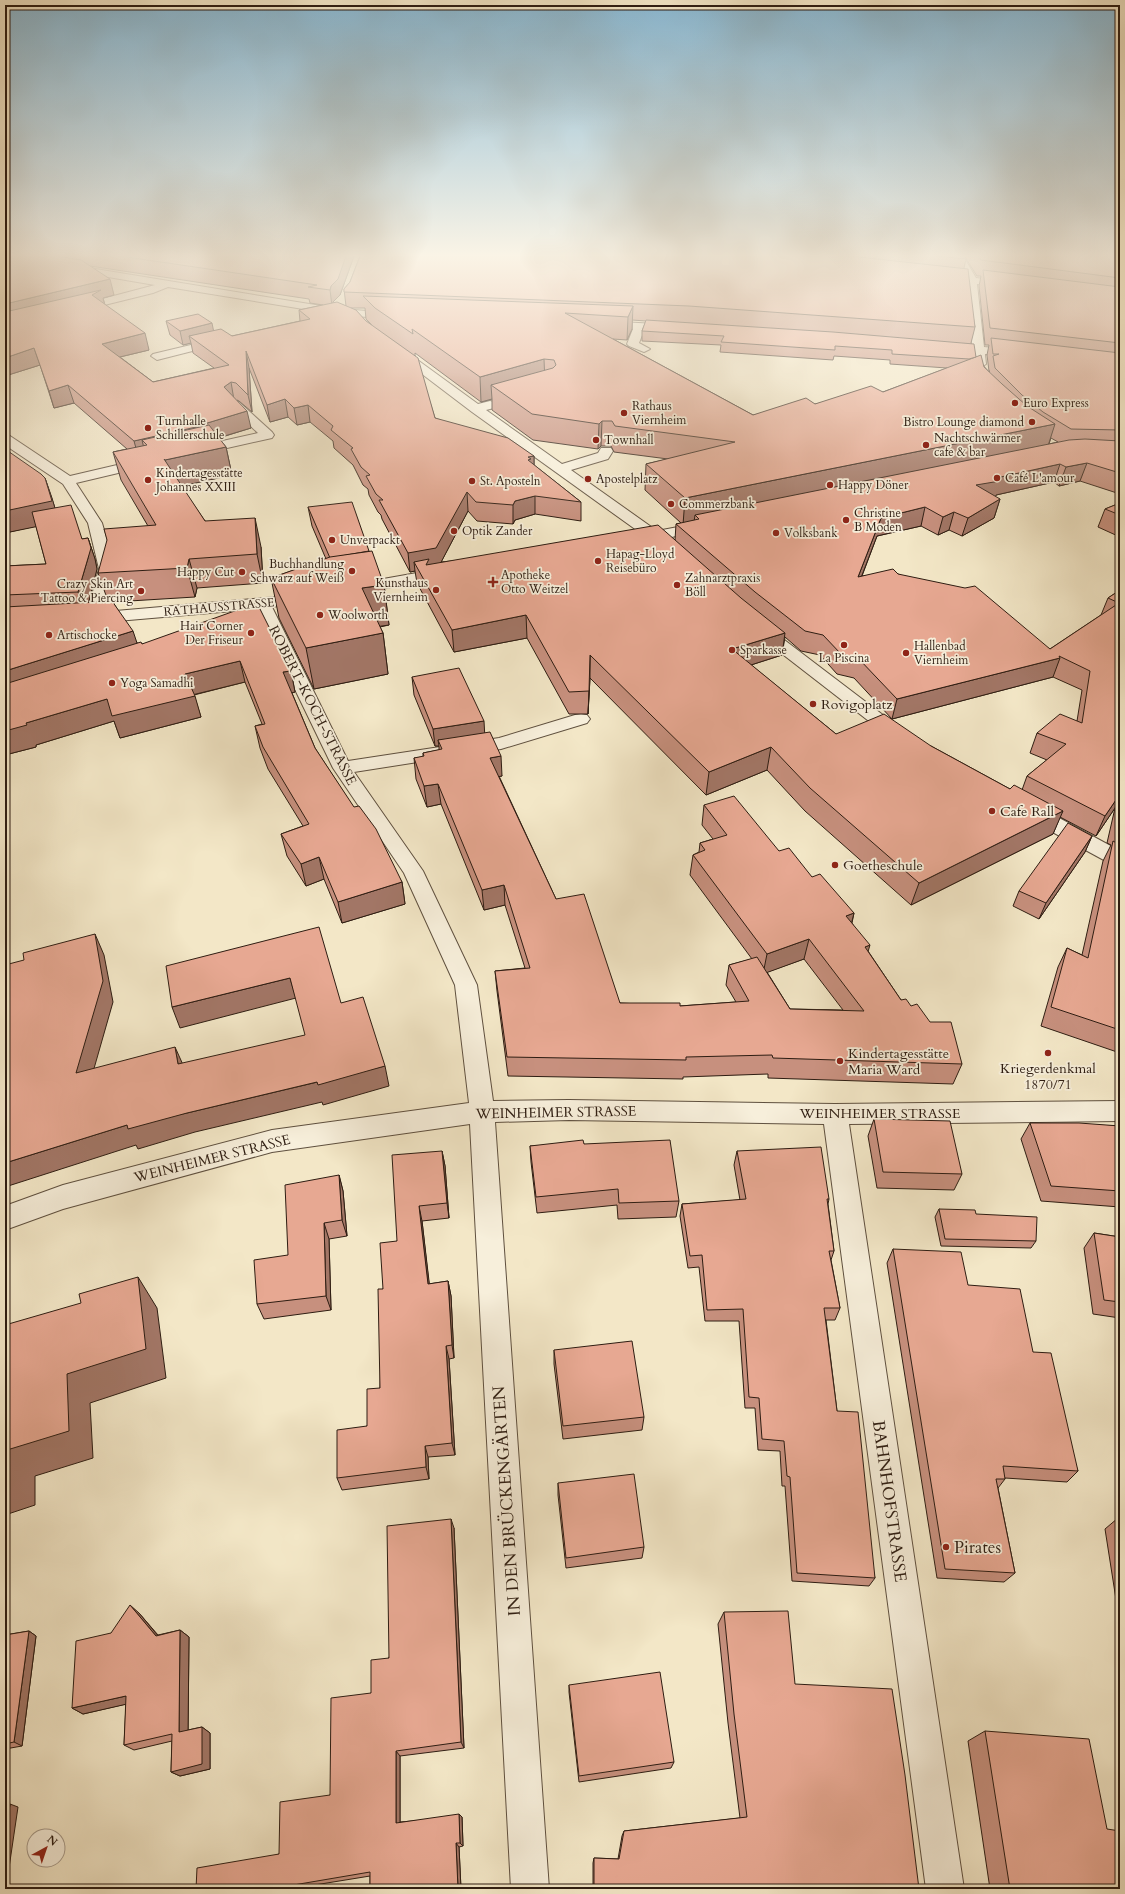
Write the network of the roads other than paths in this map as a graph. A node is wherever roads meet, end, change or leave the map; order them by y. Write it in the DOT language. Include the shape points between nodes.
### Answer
graph roads {
  1 [pos="207,344"];
  2 [pos="388,344"];
  3 [pos="634,344"];
  4 [pos="977,344"];
  5 [pos="932,346"];
  6 [pos="644,349"];
  7 [pos="978,350"];
  8 [pos="157,356"];
  9 [pos="1032,356"];
  10 [pos="982,379"];
  11 [pos="505,400"];
  12 [pos="235,405"];
  13 [pos="476,409"];
  14 [pos="5,439"];
  15 [pos="606,451"];
  16 [pos="183,454"];
  17 [pos="160,459"];
  18 [pos="560,469"];
  19 [pos="68,481"];
  20 [pos="718,523"];
  21 [pos="656,536"];
  22 [pos="627,541"];
  23 [pos="673,551"];
  24 [pos="460,571"];
  25 [pos="344,591"];
  26 [pos="292,599"];
  27 [pos="262,604"];
  28 [pos="751,621"];
  29 [pos="238,622"];
  30 [pos="581,719"];
  31 [pos="915,746"];
  32 [pos="342,768"];
  33 [pos="1015,804"];
  34 [pos="1120,860"];
  35 [pos="1120,1111"];
  36 [pos="482,1112"];
  37 [pos="835,1114"];
  38 [pos="5,1218"];
  39 [pos="530,1889"];
  40 [pos="945,1889"];
  1 -- 8 [label="street"];
  2 -- 13 [label="street"];
  3 -- 6 [label="street"];
  4 -- 7 [label="street"];
  5 -- 7 [label="street"];
  7 -- 9 [label="street"];
  7 -- 10 [label="street"];
  11 -- 13 [label="street"];
  12 -- 16 [label="street" via="267,435"];
  13 -- 18 [label="street"];
  14 -- 19 [label="street"];
  15 -- 18 [label="street" via="603,456"];
  17 -- 19 [label="street"];
  18 -- 21 [label="street"];
  19 -- 27 [label="street, RATHAUSSTRASSE" via="95,523 107,569 87,618"];
  20 -- 21 [label="street"];
  21 -- 22 [label="street"];
  21 -- 23 [label="street"];
  24 -- 25 [label="street"];
  26 -- 27 [label="street, RATHAUSSTRASSE"];
  27 -- 29 [label="street"];
  27 -- 32 [label="street, ROBERT-KOCH-STRASSE"];
  28 -- 31 [label="street" via="888,729"];
  30 -- 32 [label="street" via="501,743"];
  32 -- 36 [label="street, ROBERT-KOCH-STRASSE" via="413,871 466,985"];
  33 -- 34 [label="street"];
  35 -- 37 [label="street, WEINHEIMER STRASSE"];
  36 -- 37 [label="street, WEINHEIMER STRASSE" via="569,1110"];
  36 -- 38 [label="street, WEINHEIMER STRASSE" via="272,1140 63,1197"];
  36 -- 39 [label="street, IN DEN BRÜCKENGÄRTEN"];
  37 -- 40 [label="street, BAHNHOFSTRASSE"];
}
